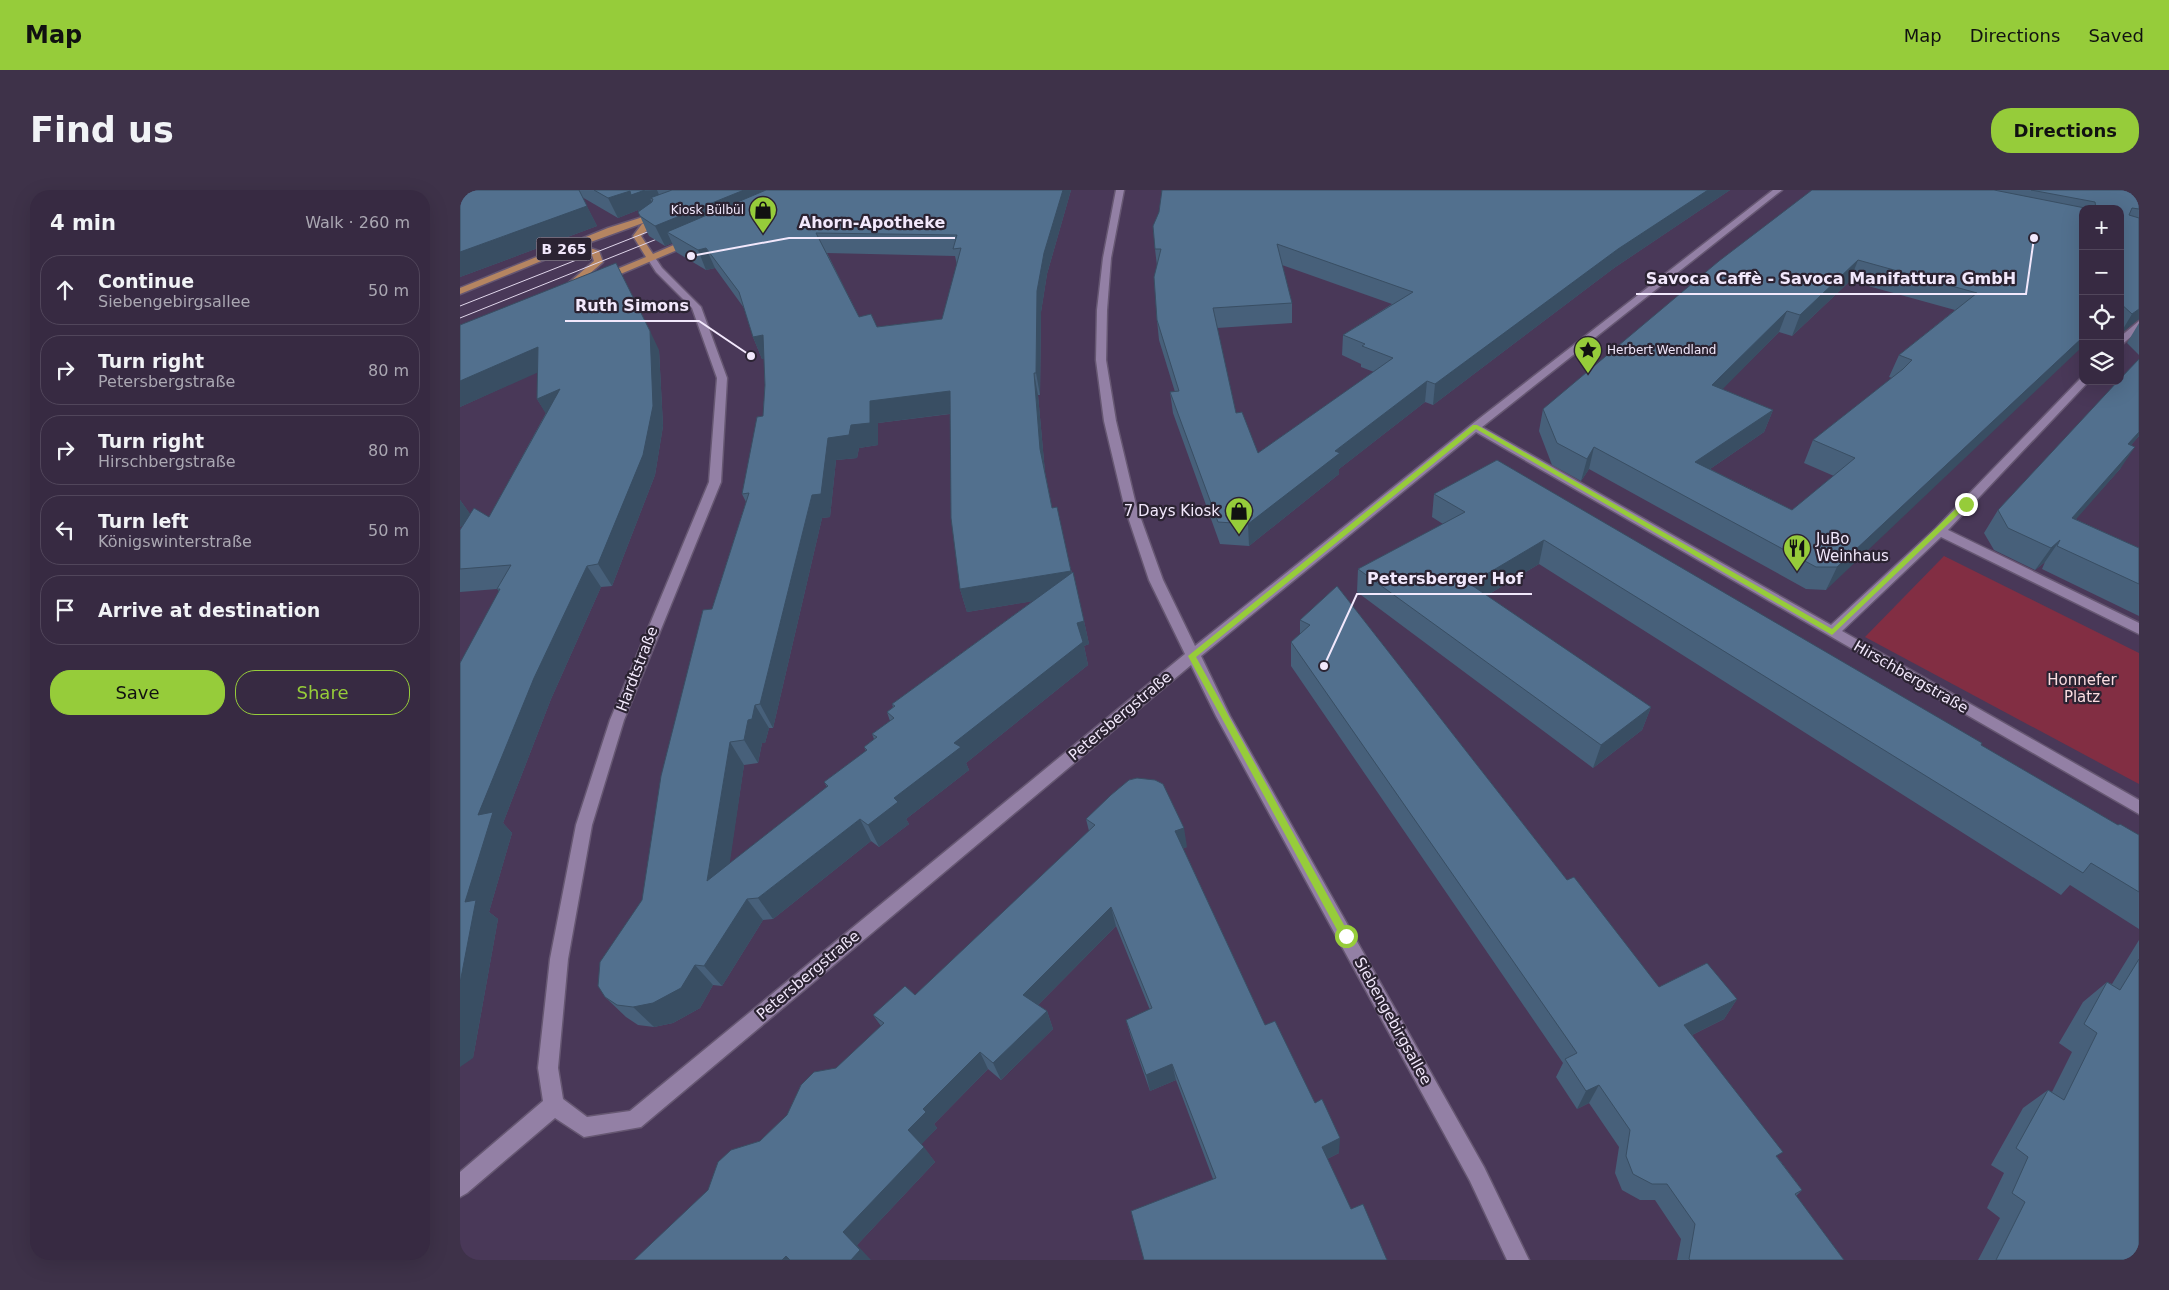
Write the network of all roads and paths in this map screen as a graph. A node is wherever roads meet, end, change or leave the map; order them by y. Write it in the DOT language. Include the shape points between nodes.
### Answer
graph roads {
  1 [pos="1120,190"];
  2 [pos="1778,190"];
  3 [pos="705,235"];
  4 [pos="557,252"];
  5 [pos="651,258"];
  6 [pos="460,291"];
  7 [pos="2139,324"];
  8 [pos="2123,340"];
  9 [pos="2080,385"];
  10 [pos="1475,427"];
  11 [pos="1940,531"];
  12 [pos="2139,629"];
  13 [pos="1832,632"];
  14 [pos="1192,656"];
  15 [pos="2139,808"];
  16 [pos="554,1105"];
  17 [pos="460,1186"];
  18 [pos="1518,1260"];
  1 -- 14 [label="street, Siebengebirgsallee" via="1107,258 1102,310 1101,360 1110,421 1130,505 1156,580"];
  2 -- 10 [label="street, Petersbergstraße"];
  3 -- 5 [label="main road, B 265"];
  4 -- 5 [label="main road, B 265" via="669,210 645,226 637,236"];
  4 -- 5 [label="main road, B 265" via="591,250 599,262 565,292"];
  4 -- 6 [label="main road, B 265"];
  5 -- 16 [label="street, Hardtstraße" via="696,307 722,378 715,482 617,720 584,825 558,958 548,1068"];
  7 -- 8 [label="street"];
  9 -- 11 [label="street"];
  10 -- 13 [label="street, Hirschbergstraße"];
  10 -- 14 [label="street, Petersbergstraße"];
  11 -- 12 [label="street"];
  11 -- 13 [label="street"];
  13 -- 15 [label="street, Hirschbergstraße"];
  14 -- 16 [label="street, Petersbergstraße" via="634,1120 584,1127"];
  14 -- 18 [label="street, Siebengebirgsallee" via="1477,1174"];
  16 -- 17 [label="street"];
}
